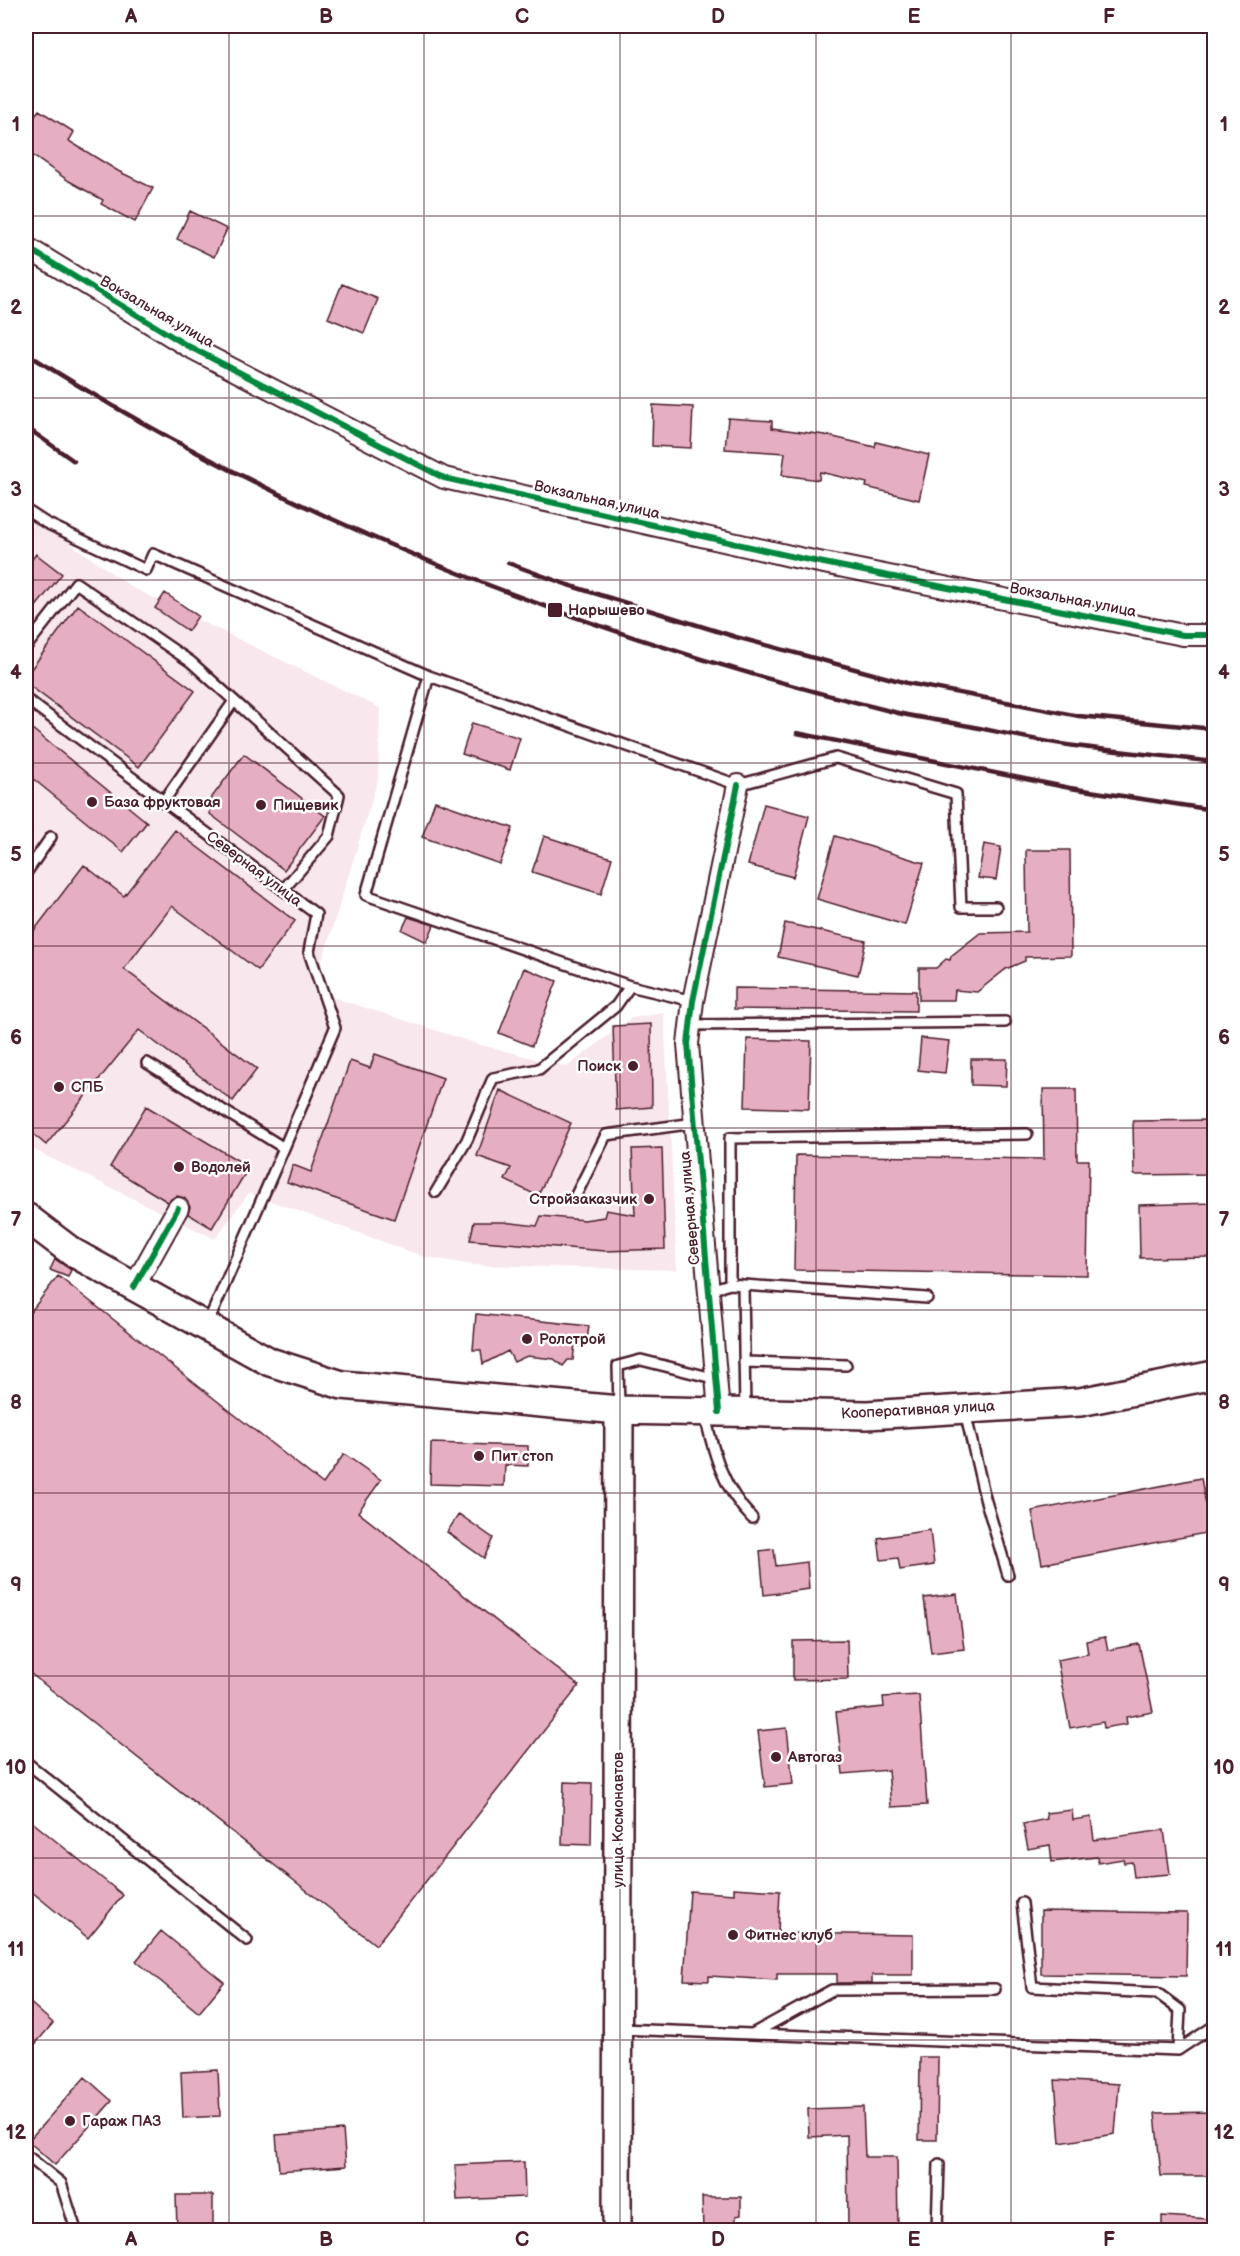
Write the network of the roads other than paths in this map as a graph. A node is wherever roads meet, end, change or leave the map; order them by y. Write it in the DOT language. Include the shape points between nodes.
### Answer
graph roads {
  1 [pos="26,248"];
  2 [pos="26,510"];
  3 [pos="1215,635"];
  4 [pos="26,647"];
  5 [pos="429,676"];
  6 [pos="26,699"];
  7 [pos="234,701"];
  8 [pos="738,785"];
  9 [pos="163,802"];
  10 [pos="51,837"];
  11 [pos="26,873"];
  12 [pos="283,890"];
  13 [pos="996,907"];
  14 [pos="630,986"];
  15 [pos="693,1001"];
  16 [pos="1005,1022"];
  17 [pos="690,1025"];
  18 [pos="147,1063"];
  19 [pos="694,1124"];
  20 [pos="1027,1134"];
  21 [pos="284,1148"];
  22 [pos="436,1192"];
  23 [pos="576,1195"];
  24 [pos="178,1208"];
  25 [pos="26,1217"];
  26 [pos="730,1284"];
  27 [pos="743,1285"];
  28 [pos="134,1287"];
  29 [pos="709,1290"];
  30 [pos="927,1298"];
  31 [pos="206,1328"];
  32 [pos="744,1362"];
  33 [pos="846,1365"];
  34 [pos="1215,1374"];
  35 [pos="717,1379"];
  36 [pos="964,1409"];
  37 [pos="619,1410"];
  38 [pos="723,1412"];
  39 [pos="752,1518"];
  40 [pos="1008,1575"];
  41 [pos="26,1762"];
  42 [pos="1022,1904"];
  43 [pos="247,1940"];
  44 [pos="995,1989"];
  45 [pos="1215,2026"];
  46 [pos="618,2029"];
  47 [pos="752,2034"];
  48 [pos="1178,2050"];
  49 [pos="26,2155"];
  50 [pos="939,2164"];
  51 [pos="72,2230"];
  52 [pos="617,2230"];
  53 [pos="937,2230"];
  1 -- 3 [label="street, Вокзальная улица" via="186,345 444,478 799,558 1183,635"];
  2 -- 5 [label="lane" via="146,570 153,554"];
  4 -- 7 [label="lane" via="76,583 191,662"];
  5 -- 8 [label="lane"];
  5 -- 14 [label="lane" via="366,895"];
  6 -- 9 [label="lane, Северная улица"];
  7 -- 9 [label="lane"];
  7 -- 12 [label="lane" via="339,795 328,836"];
  8 -- 13 [label="lane" via="836,758 956,794 961,907"];
  8 -- 15 [label="street, Северная улица"];
  9 -- 12 [label="lane, Северная улица"];
  10 -- 11 [label="lane"];
  12 -- 21 [label="lane, Северная улица" via="316,914 309,952 335,1028"];
  14 -- 15 [label="lane"];
  14 -- 22 [label="lane" via="616,1006 539,1069 493,1078 468,1140"];
  15 -- 17 [label="street, Северная улица"];
  16 -- 17 [label="lane"];
  17 -- 19 [label="street, Северная улица"];
  18 -- 21 [label="lane"];
  19 -- 23 [label="lane" via="606,1135"];
  19 -- 29 [label="street, Северная улица"];
  20 -- 26 [label="lane" via="730,1138"];
  21 -- 31 [label="lane, Северная улица"];
  24 -- 28 [label="street"];
  25 -- 28 [label="main road" via="72,1252"];
  26 -- 27 [label="lane"];
  26 -- 29 [label="lane"];
  27 -- 30 [label="lane"];
  27 -- 32 [label="lane"];
  28 -- 31 [label="main road"];
  29 -- 35 [label="street, Северная улица"];
  31 -- 37 [label="main road" via="270,1362 342,1385"];
  32 -- 33 [label="lane"];
  32 -- 38 [label="lane"];
  34 -- 36 [label="main road, Кооперативная улица" via="1080,1402"];
  35 -- 37 [label="lane" via="641,1360 618,1366"];
  35 -- 38 [label="street, Северная улица"];
  36 -- 38 [label="main road, Кооперативная улица" via="867,1415"];
  36 -- 40 [label="lane"];
  37 -- 38 [label="main road, Кооперативная улица"];
  37 -- 46 [label="main road, улица Космонавтов"];
  38 -- 39 [label="lane" via="713,1453 737,1502"];
  41 -- 43 [label="lane"];
  42 -- 48 [label="lane" via="1032,1987 1157,1993 1180,2010"];
  44 -- 47 [label="lane" via="832,1990"];
  45 -- 48 [label="lane"];
  46 -- 47 [label="lane"];
  46 -- 52 [label="main road, улица Космонавтов"];
  47 -- 48 [label="lane"];
  49 -- 51 [label="lane" via="61,2183 75,2227"];
  50 -- 53 [label="lane"];
}
